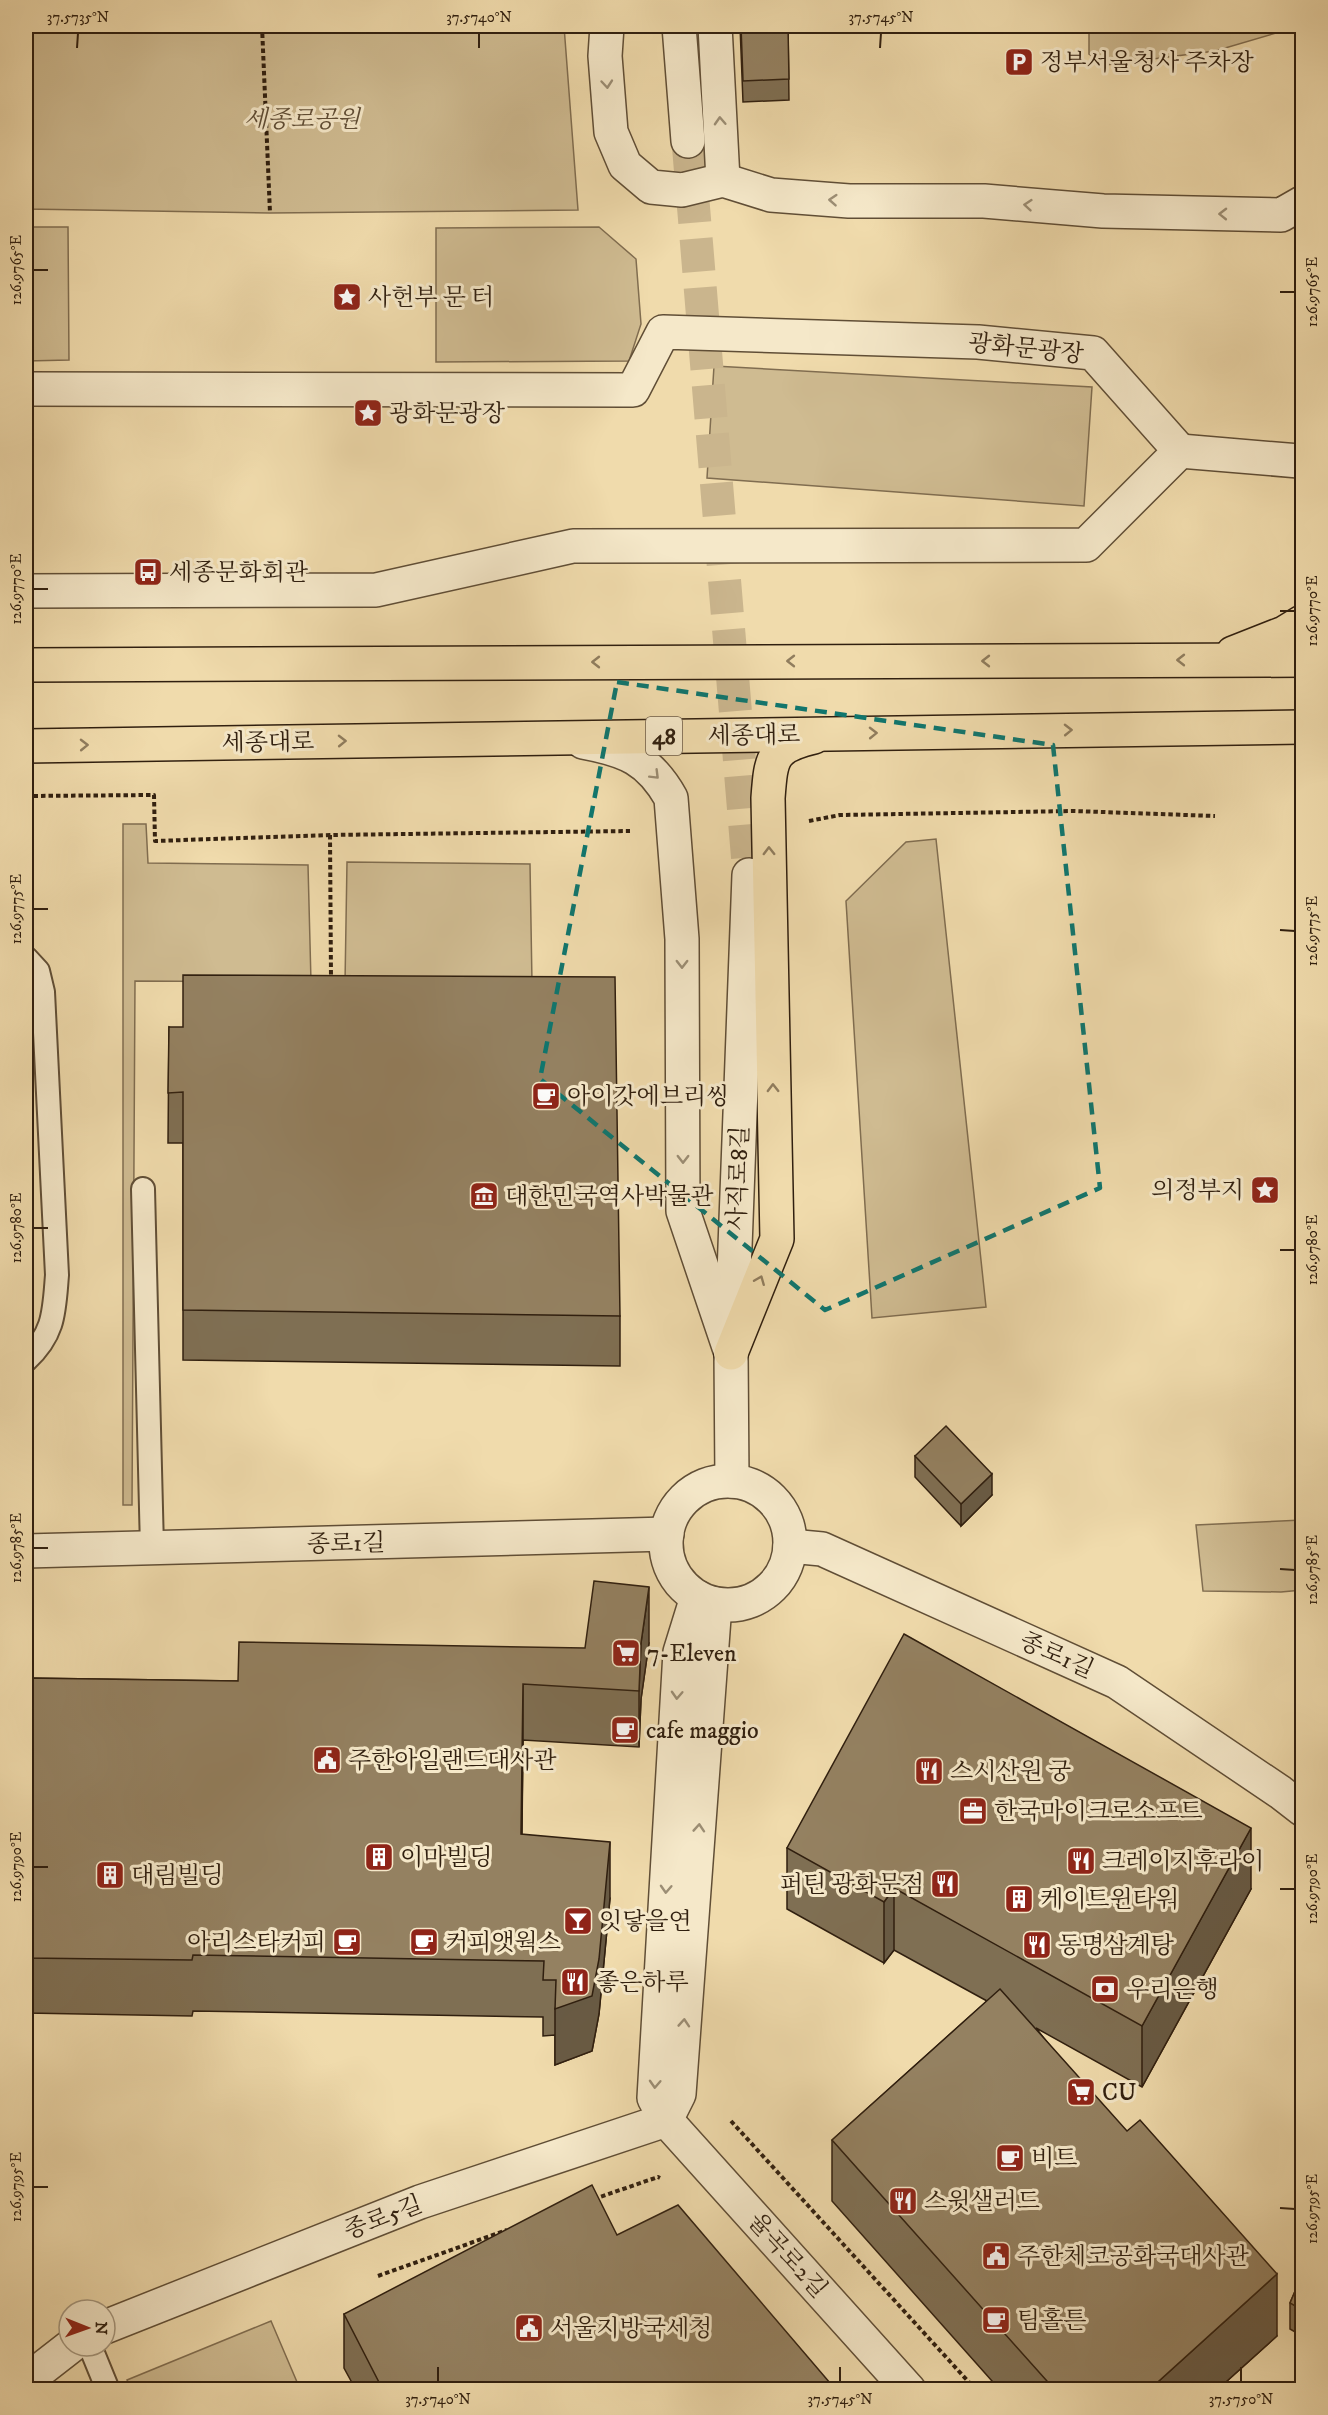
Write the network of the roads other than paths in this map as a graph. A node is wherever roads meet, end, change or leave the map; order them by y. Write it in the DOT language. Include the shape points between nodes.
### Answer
graph roads {
  1 [pos="607,26"];
  2 [pos="679,26"];
  3 [pos="715,26"];
  4 [pos="688,141"];
  5 [pos="723,180"];
  6 [pos="1302,203"];
  7 [pos="26,389"];
  8 [pos="1180,451"];
  9 [pos="1299,461"];
  10 [pos="26,591"];
  11 [pos="1302,622"];
  12 [pos="1217,660"];
  13 [pos="1302,660"];
  14 [pos="26,665"];
  15 [pos="1302,727"];
  16 [pos="825,734"];
  17 [pos="564,738"];
  18 [pos="26,746"];
  19 [pos="749,875"];
  20 [pos="26,958"];
  21 [pos="143,1189"];
  22 [pos="731,1353"];
  23 [pos="26,1360"];
  24 [pos="732,1481"];
  25 [pos="667,1534"];
  26 [pos="790,1546"];
  27 [pos="152,1548"];
  28 [pos="26,1551"];
  29 [pos="706,1600"];
  30 [pos="1295,1795"];
  31 [pos="666,2120"];
  32 [pos="117,2322"];
  33 [pos="57,2357"];
  34 [pos="95,2358"];
  35 [pos="26,2381"];
  36 [pos="108,2390"];
  37 [pos="909,2390"];
  1 -- 5 [label="street, one-way" via="605,56 612,132 625,165 651,187 682,190"];
  2 -- 4 [label="street"];
  5 -- 3 [label="street, one-way"];
  6 -- 5 [label="street, one-way" via="1281,215 1103,211 984,201 849,201 771,195"];
  7 -- 8 [label="street, 광화문광장" via="633,390 663,333 978,342 1093,353"];
  8 -- 9 [label="street"];
  8 -- 10 [label="street" via="1086,545 573,546 376,590"];
  11 -- 12 [label="main road"];
  12 -- 13 [label="main road"];
  12 -- 14 [label="main road, one-way"];
  16 -- 15 [label="main road, 세종대로 / 48, one-way"];
  16 -- 17 [label="main road, 세종대로 / 48"];
  22 -- 16 [label="main road, one-way" via="777,1239 770,768 779,750 795,741"];
  18 -- 17 [label="main road, 세종대로 / 48, one-way"];
  17 -- 22 [label="street, one-way" via="619,749 648,767 671,798 682,939 683,1211"];
  19 -- 22 [label="street, 사직로8길"];
  20 -- 23 [label="lane" via="38,971 43,992 57,1275 53,1321 38,1348"];
  21 -- 27 [label="lane"];
  22 -- 24 [label="street, 사직로8길"];
  24 -- 25 [label="street" via="697,1490 682,1502"];
  24 -- 26 [label="street" via="751,1485 768,1495 788,1526"];
  25 -- 27 [label="street, 종로1길"];
  25 -- 29 [label="street" via="667,1553 673,1570 683,1586"];
  26 -- 29 [label="street" via="779,1579 766,1592 733,1605"];
  26 -- 30 [label="street, 종로1길" via="822,1549 1117,1682"];
  27 -- 28 [label="street, 종로1길"];
  29 -- 31 [label="street" via="679,2094"];
  31 -- 32 [label="street, 종로5길" via="420,2202"];
  31 -- 37 [label="street, 율곡로2길"];
  33 -- 35 [label="street"];
  34 -- 36 [label="lane"];
}
